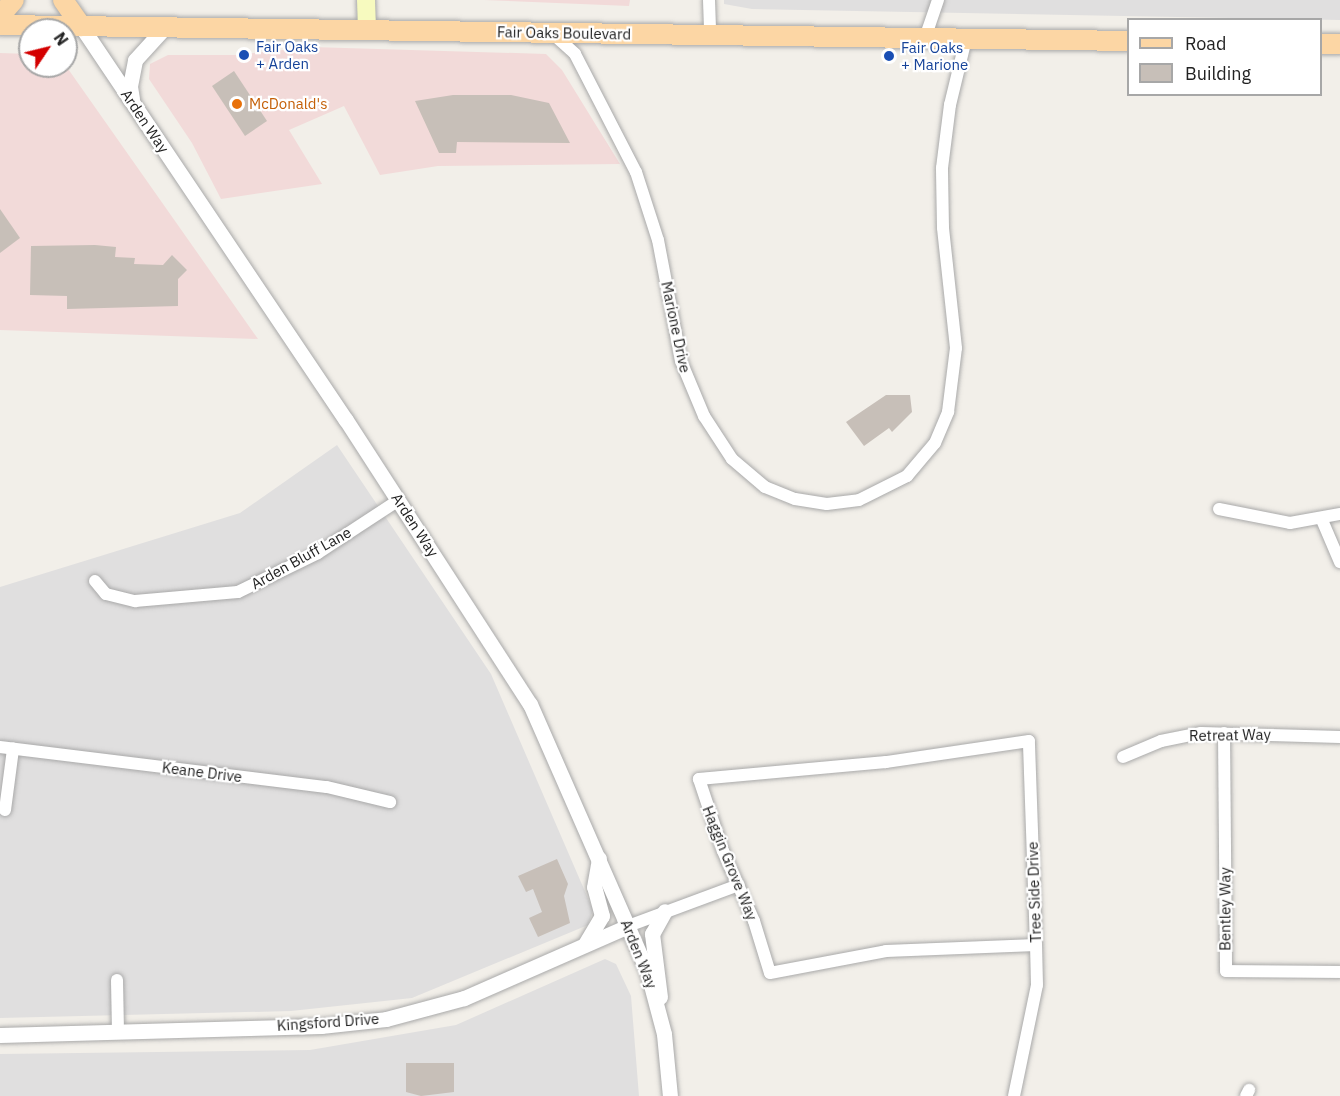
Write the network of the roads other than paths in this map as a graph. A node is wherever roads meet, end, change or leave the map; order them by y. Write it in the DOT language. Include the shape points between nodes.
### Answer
graph roads {
  1 [pos="14,0"];
  2 [pos="63,0"];
  3 [pos="366,0"];
  4 [pos="709,0"];
  5 [pos="938,0"];
  6 [pos="0,16"];
  7 [pos="0,25"];
  8 [pos="81,26"];
  9 [pos="166,27"];
  10 [pos="367,30"];
  11 [pos="551,32"];
  12 [pos="710,35"];
  13 [pos="925,38"];
  14 [pos="966,39"];
  15 [pos="1127,41"];
  16 [pos="1322,44"];
  17 [pos="1340,44"];
  18 [pos="134,105"];
  19 [pos="399,500"];
  20 [pos="1219,509"];
  21 [pos="1340,514"];
  22 [pos="1322,520"];
  23 [pos="1340,562"];
  24 [pos="95,581"];
  25 [pos="1224,733"];
  26 [pos="1340,737"];
  27 [pos="1029,741"];
  28 [pos="6,748"];
  29 [pos="1123,757"];
  30 [pos="390,802"];
  31 [pos="5,810"];
  32 [pos="598,858"];
  33 [pos="739,885"];
  34 [pos="665,911"];
  35 [pos="628,926"];
  36 [pos="1036,945"];
  37 [pos="583,947"];
  38 [pos="1340,972"];
  39 [pos="117,980"];
  40 [pos="660,1015"];
  41 [pos="118,1031"];
  42 [pos="0,1035"];
  43 [pos="670,1096"];
  44 [pos="1014,1096"];
  1 -- 6 [label="main road"];
  2 -- 8 [label="main road, Arden Way"];
  3 -- 10 [label="main road"];
  4 -- 12 [label="street"];
  5 -- 13 [label="street"];
  7 -- 8 [label="main road, Fair Oaks Boulevard"];
  8 -- 9 [label="main road, Fair Oaks Boulevard"];
  8 -- 18 [label="street, Arden Way"];
  9 -- 10 [label="main road, Fair Oaks Boulevard"];
  9 -- 18 [label="street" via="135,60 130,86"];
  10 -- 11 [label="main road, Fair Oaks Boulevard"];
  11 -- 12 [label="main road, Fair Oaks Boulevard"];
  11 -- 14 [label="street, Marione Drive" via="575,54 636,172 658,240 681,361 704,416 747,474 784,496 827,504 859,500 907,476 935,443 948,412 956,348 943,228 942,168 950,105"];
  12 -- 13 [label="main road, Fair Oaks Boulevard"];
  13 -- 14 [label="main road, Fair Oaks Boulevard"];
  14 -- 15 [label="main road, Fair Oaks Boulevard"];
  16 -- 17 [label="main road"];
  18 -- 19 [label="street, Arden Way"];
  19 -- 24 [label="street, Arden Bluff Lane" via="318,553 238,592 135,601 106,594"];
  19 -- 32 [label="street, Arden Way" via="530,704"];
  20 -- 22 [label="street" via="1274,522"];
  21 -- 22 [label="street"];
  22 -- 23 [label="street"];
  25 -- 26 [label="street, Retreat Way"];
  25 -- 29 [label="street, Retreat Way" via="1181,736"];
  25 -- 38 [label="street, Bentley Way" via="1226,970"];
  27 -- 33 [label="street, Haggin Grove Way" via="886,762 699,779"];
  27 -- 36 [label="street, Tree Side Drive"];
  28 -- 30 [label="street, Keane Drive" via="327,787"];
  28 -- 31 [label="street, Keane Drive"];
  32 -- 35 [label="street, Arden Way"];
  32 -- 37 [label="street" via="594,887 602,916"];
  33 -- 34 [label="street"];
  33 -- 36 [label="street, Haggin Grove Way" via="770,974 886,951"];
  34 -- 35 [label="street"];
  34 -- 40 [label="street" via="652,934 659,964"];
  35 -- 37 [label="street, Kingsford Drive"];
  35 -- 40 [label="street, Arden Way"];
  36 -- 44 [label="street, Tree Side Drive" via="1035,1006"];
  37 -- 41 [label="street, Kingsford Drive" via="464,998 386,1019 321,1026"];
  39 -- 41 [label="street"];
  40 -- 43 [label="street, Arden Way"];
  41 -- 42 [label="street, Kingsford Drive"];
}
